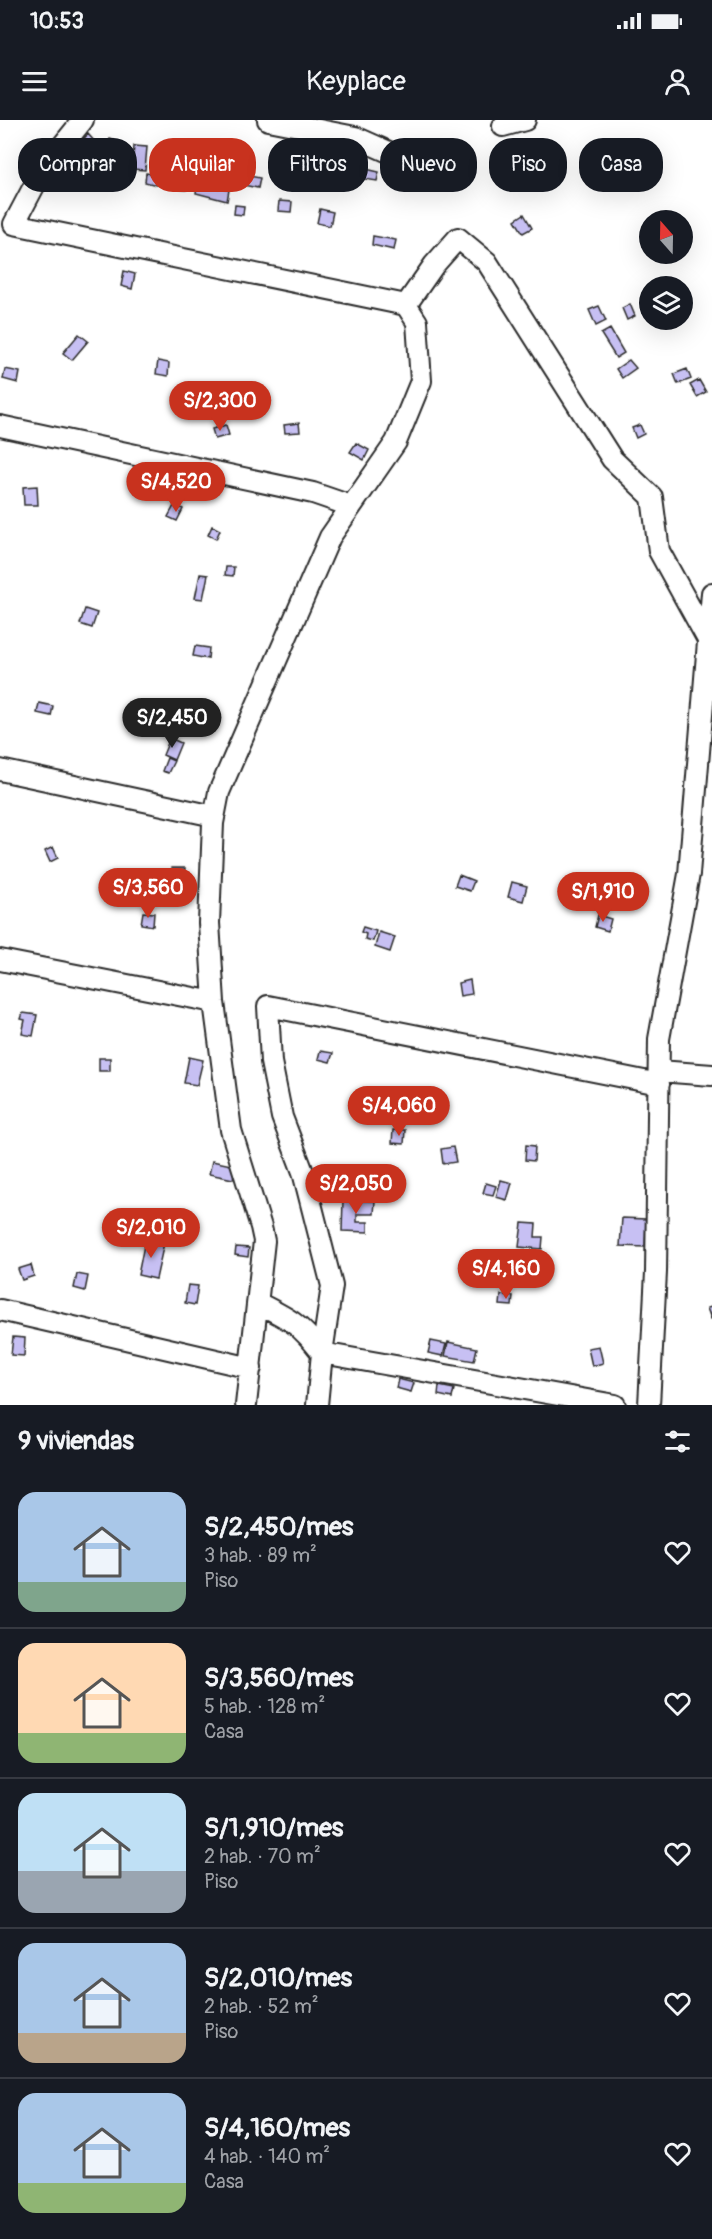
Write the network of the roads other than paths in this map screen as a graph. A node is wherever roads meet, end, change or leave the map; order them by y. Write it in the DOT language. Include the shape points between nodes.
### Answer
graph roads {
  1 [pos="83,120"];
  2 [pos="268,120"];
  3 [pos="525,120"];
  4 [pos="502,126"];
  5 [pos="380,148"];
  6 [pos="406,305"];
  7 [pos="0,426"];
  8 [pos="351,506"];
  9 [pos="712,593"];
  10 [pos="710,642"];
  11 [pos="0,770"];
  12 [pos="214,816"];
  13 [pos="0,960"];
  14 [pos="213,1002"];
  15 [pos="712,1075"];
  16 [pos="659,1077"];
  17 [pos="258,1303"];
  18 [pos="0,1310"];
  19 [pos="322,1353"];
  20 [pos="251,1368"];
  21 [pos="246,1405"];
  22 [pos="317,1405"];
  23 [pos="615,1405"];
  24 [pos="649,1405"];
  1 -- 6 [label="street" via="42,171 14,224"];
  2 -- 5 [label="street" via="355,136"];
  3 -- 4 [label="street"];
  6 -- 8 [label="street" via="417,322 421,381 396,442"];
  6 -- 10 [label="street" via="458,238 487,262 612,459 652,497 659,551"];
  7 -- 8 [label="street" via="313,493"];
  8 -- 12 [label="street" via="330,537 219,792"];
  9 -- 10 [label="street"];
  10 -- 16 [label="street" via="689,874 659,1039"];
  11 -- 12 [label="street"];
  12 -- 14 [label="street" via="209,923"];
  13 -- 14 [label="street"];
  14 -- 17 [label="street" via="231,1130 264,1241"];
  15 -- 16 [label="street"];
  16 -- 19 [label="street" via="268,1006 271,1062 282,1117 303,1172 332,1286"];
  16 -- 24 [label="street"];
  17 -- 19 [label="street" via="291,1319"];
  17 -- 20 [label="street"];
  18 -- 20 [label="street"];
  19 -- 22 [label="street"];
  19 -- 23 [label="street"];
  20 -- 21 [label="street"];
}
